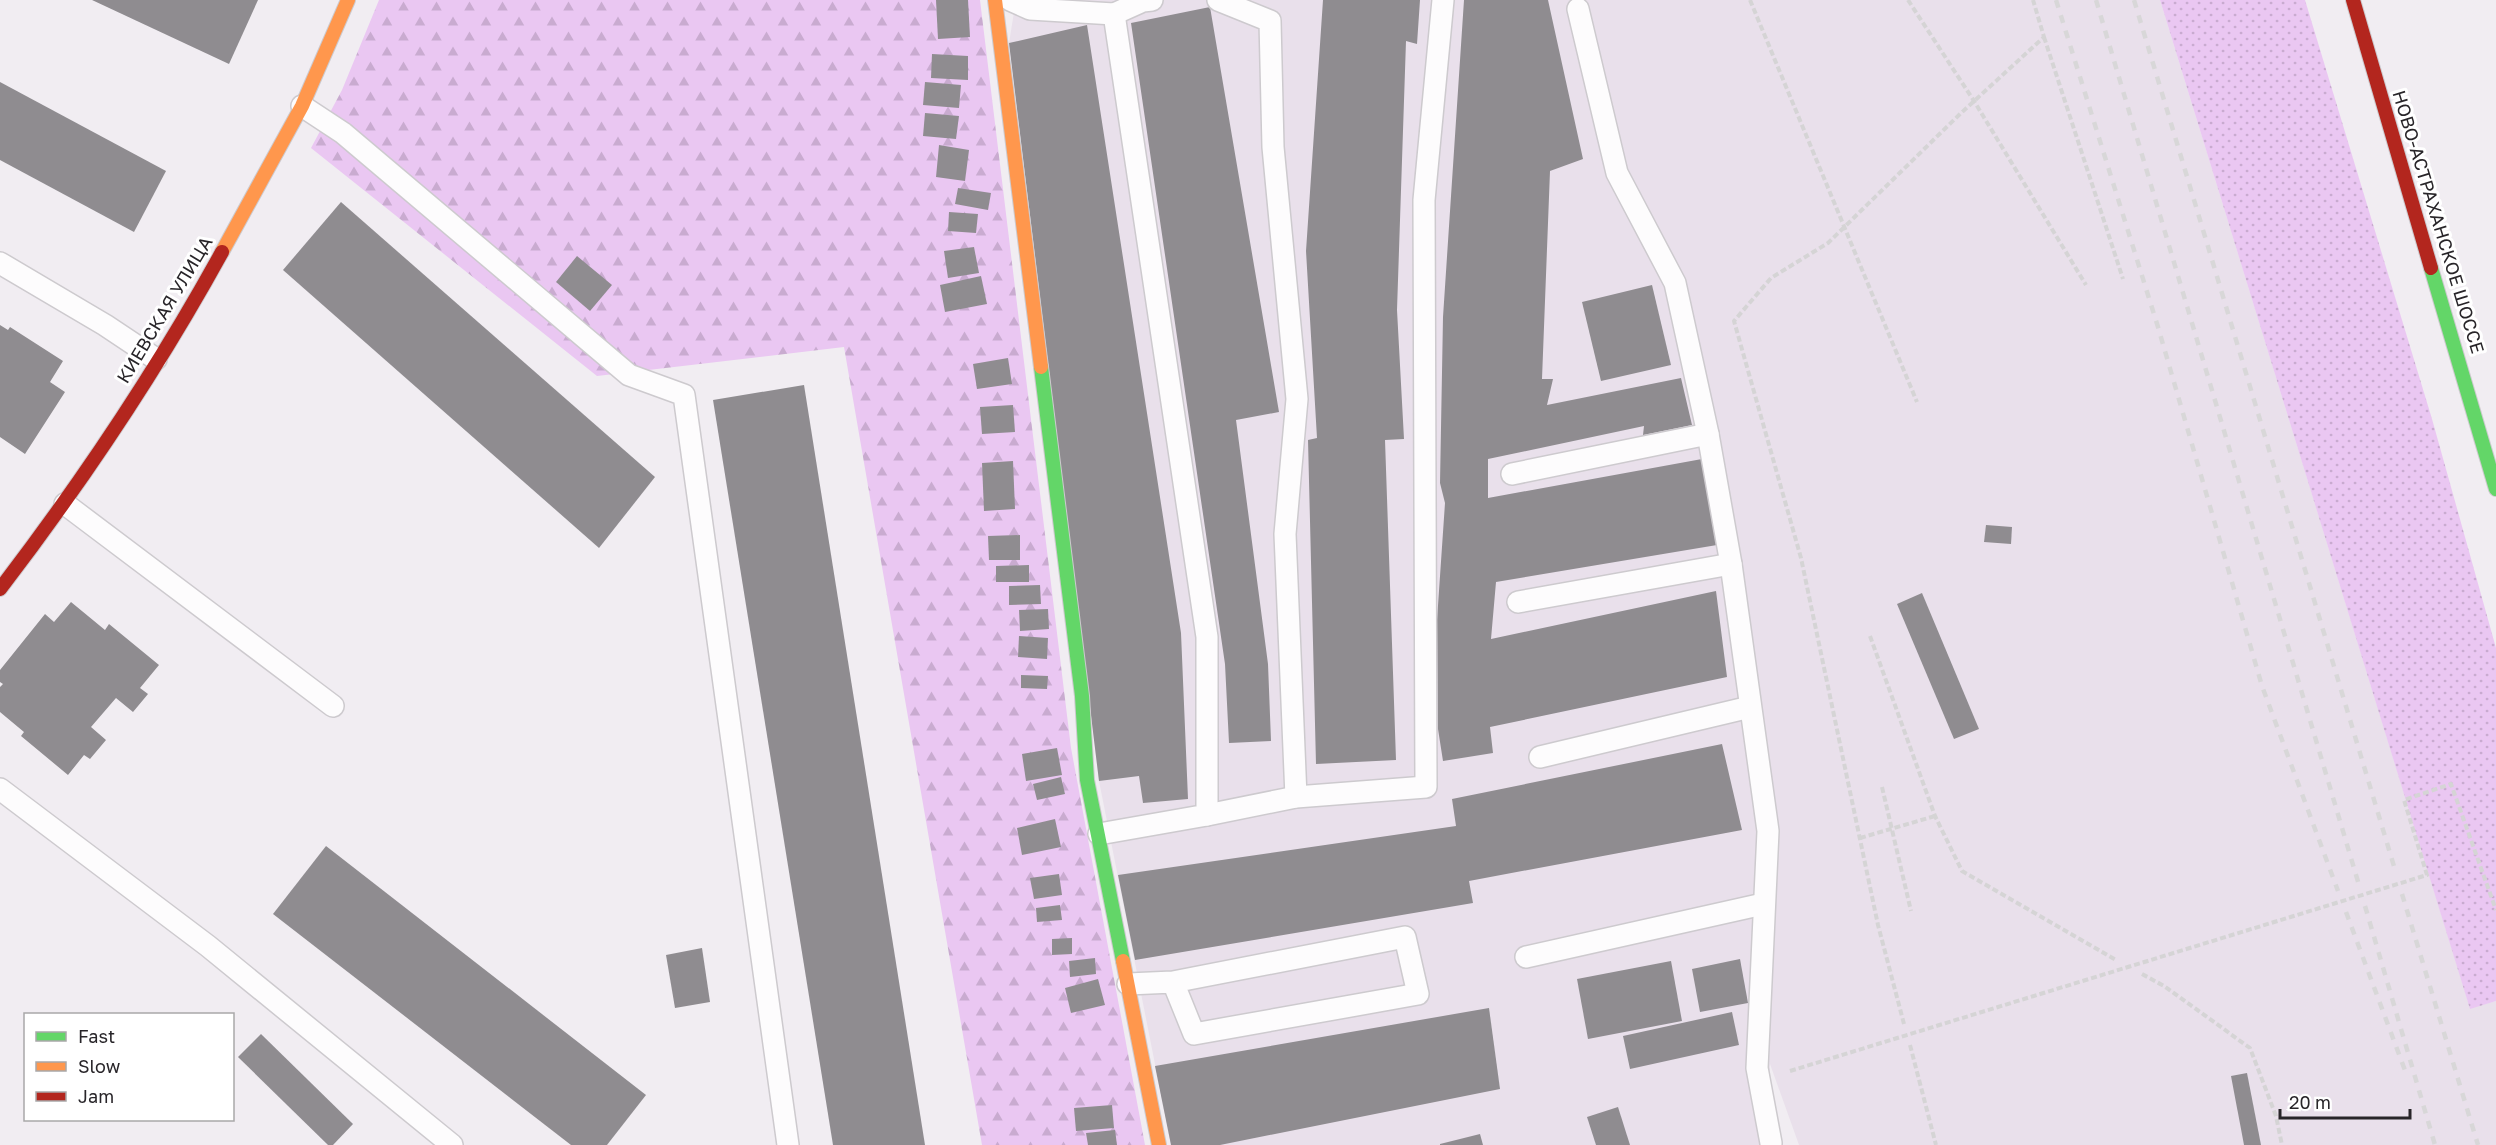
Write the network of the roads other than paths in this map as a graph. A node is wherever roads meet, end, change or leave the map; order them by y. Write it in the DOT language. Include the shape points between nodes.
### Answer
graph roads {
  1 [pos="348,0"];
  2 [pos="995,0"];
  3 [pos="1010,0"];
  4 [pos="1152,0"];
  5 [pos="1218,0"];
  6 [pos="1443,0"];
  7 [pos="2353,0"];
  8 [pos="1578,9"];
  9 [pos="1114,14"];
  10 [pos="302,106"];
  11 [pos="0,263"];
  12 [pos="156,359"];
  13 [pos="1708,434"];
  14 [pos="1512,474"];
  15 [pos="2496,489"];
  16 [pos="65,504"];
  17 [pos="1731,564"];
  18 [pos="0,589"];
  19 [pos="1518,602"];
  20 [pos="333,706"];
  21 [pos="1749,707"];
  22 [pos="1540,757"];
  23 [pos="0,789"];
  24 [pos="1296,797"];
  25 [pos="1206,815"];
  26 [pos="1099,834"];
  27 [pos="1763,904"];
  28 [pos="1526,957"];
  29 [pos="1173,982"];
  30 [pos="1128,984"];
  31 [pos="1771,1143"];
  32 [pos="452,1145"];
  33 [pos="788,1145"];
  34 [pos="1159,1145"];
  1 -- 10 [label="street, КИЕВСКАЯ УЛИЦА"];
  2 -- 26 [label="street" via="1082,696 1088,780"];
  3 -- 9 [label="lane" via="1030,9"];
  4 -- 9 [label="lane"];
  5 -- 24 [label="lane" via="1270,21 1273,147 1297,399 1285,534"];
  6 -- 24 [label="lane" via="1424,200 1426,787"];
  7 -- 15 [label="street, НОВО-АСТРАХАНСКОЕ ШОССЕ"];
  8 -- 13 [label="lane" via="1617,173 1675,283"];
  9 -- 25 [label="lane" via="1207,637"];
  10 -- 12 [label="street, КИЕВСКАЯ УЛИЦА" via="189,312"];
  10 -- 33 [label="lane" via="343,133 629,375 684,396"];
  11 -- 12 [label="lane"];
  12 -- 16 [label="street, КИЕВСКАЯ УЛИЦА"];
  13 -- 14 [label="lane"];
  13 -- 17 [label="lane"];
  16 -- 18 [label="street, КИЕВСКАЯ УЛИЦА"];
  16 -- 20 [label="lane"];
  17 -- 19 [label="lane"];
  17 -- 21 [label="lane"];
  21 -- 22 [label="lane"];
  21 -- 27 [label="lane" via="1768,831"];
  23 -- 32 [label="lane" via="208,946"];
  24 -- 25 [label="lane"];
  25 -- 26 [label="lane"];
  26 -- 30 [label="street"];
  27 -- 28 [label="lane"];
  27 -- 31 [label="lane" via="1757,1068"];
  29 -- 29 [label="lane" via="1405,937 1418,994 1194,1034"];
  29 -- 30 [label="lane"];
  30 -- 34 [label="street"];
}
